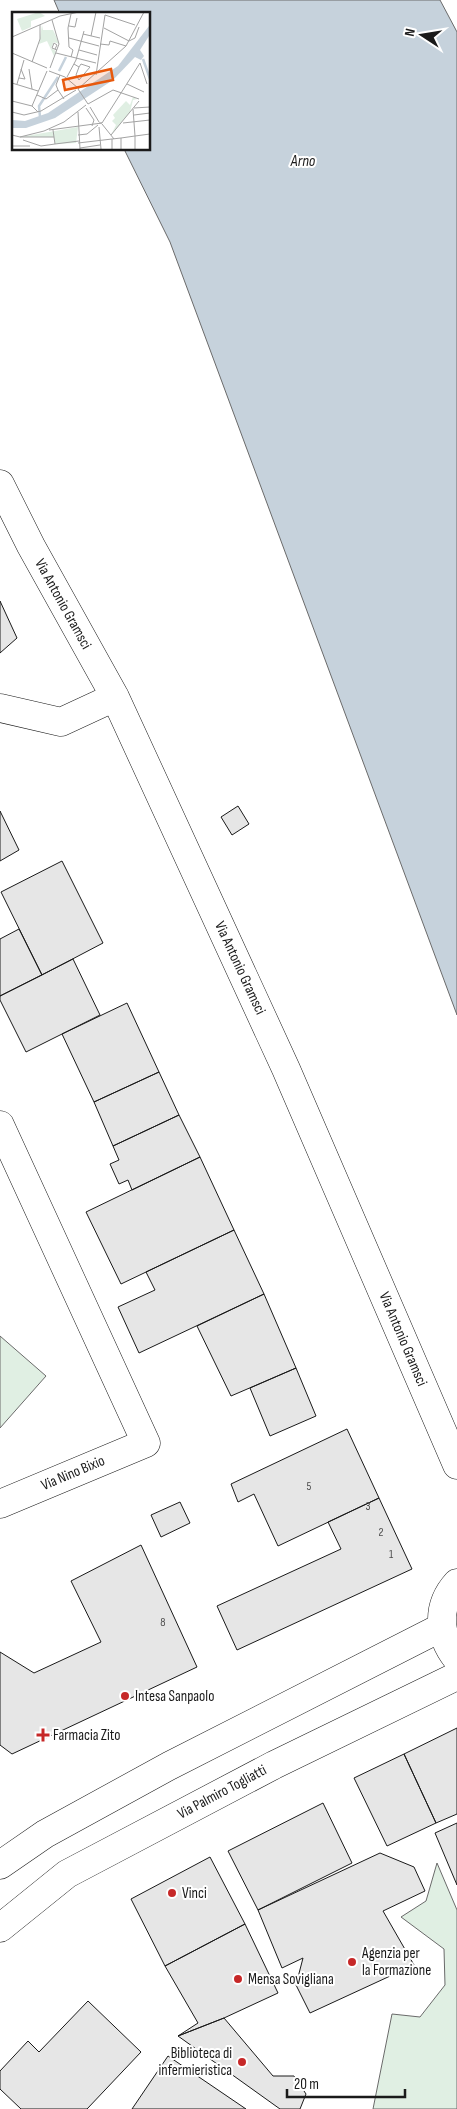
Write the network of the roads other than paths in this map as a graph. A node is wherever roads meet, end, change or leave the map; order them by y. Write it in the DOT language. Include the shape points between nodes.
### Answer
graph roads {
  1 [pos="0,484"];
  2 [pos="115,697"];
  3 [pos="0,708"];
  4 [pos="0,1125"];
  5 [pos="457,1466"];
  6 [pos="0,1504"];
  7 [pos="457,1583"];
  8 [pos="442,1627"];
  9 [pos="457,1659"];
  10 [pos="457,1676"];
  11 [pos="0,1865"];
  12 [pos="0,1928"];
  1 -- 2 [label="main road, Via Antonio Gramsci"];
  2 -- 3 [label="main road" via="61,722"];
  2 -- 5 [label="main road, Via Antonio Gramsci" via="286,1068"];
  4 -- 6 [label="main road, Via Nino Bixio" via="146,1443"];
  7 -- 8 [label="main road" via="442,1609"];
  8 -- 9 [label="main road" via="447,1644"];
  8 -- 11 [label="main road" via="169,1766 45,1834"];
  10 -- 12 [label="main road, Via Palmiro Togliatti" via="274,1765 67,1874"];
}
